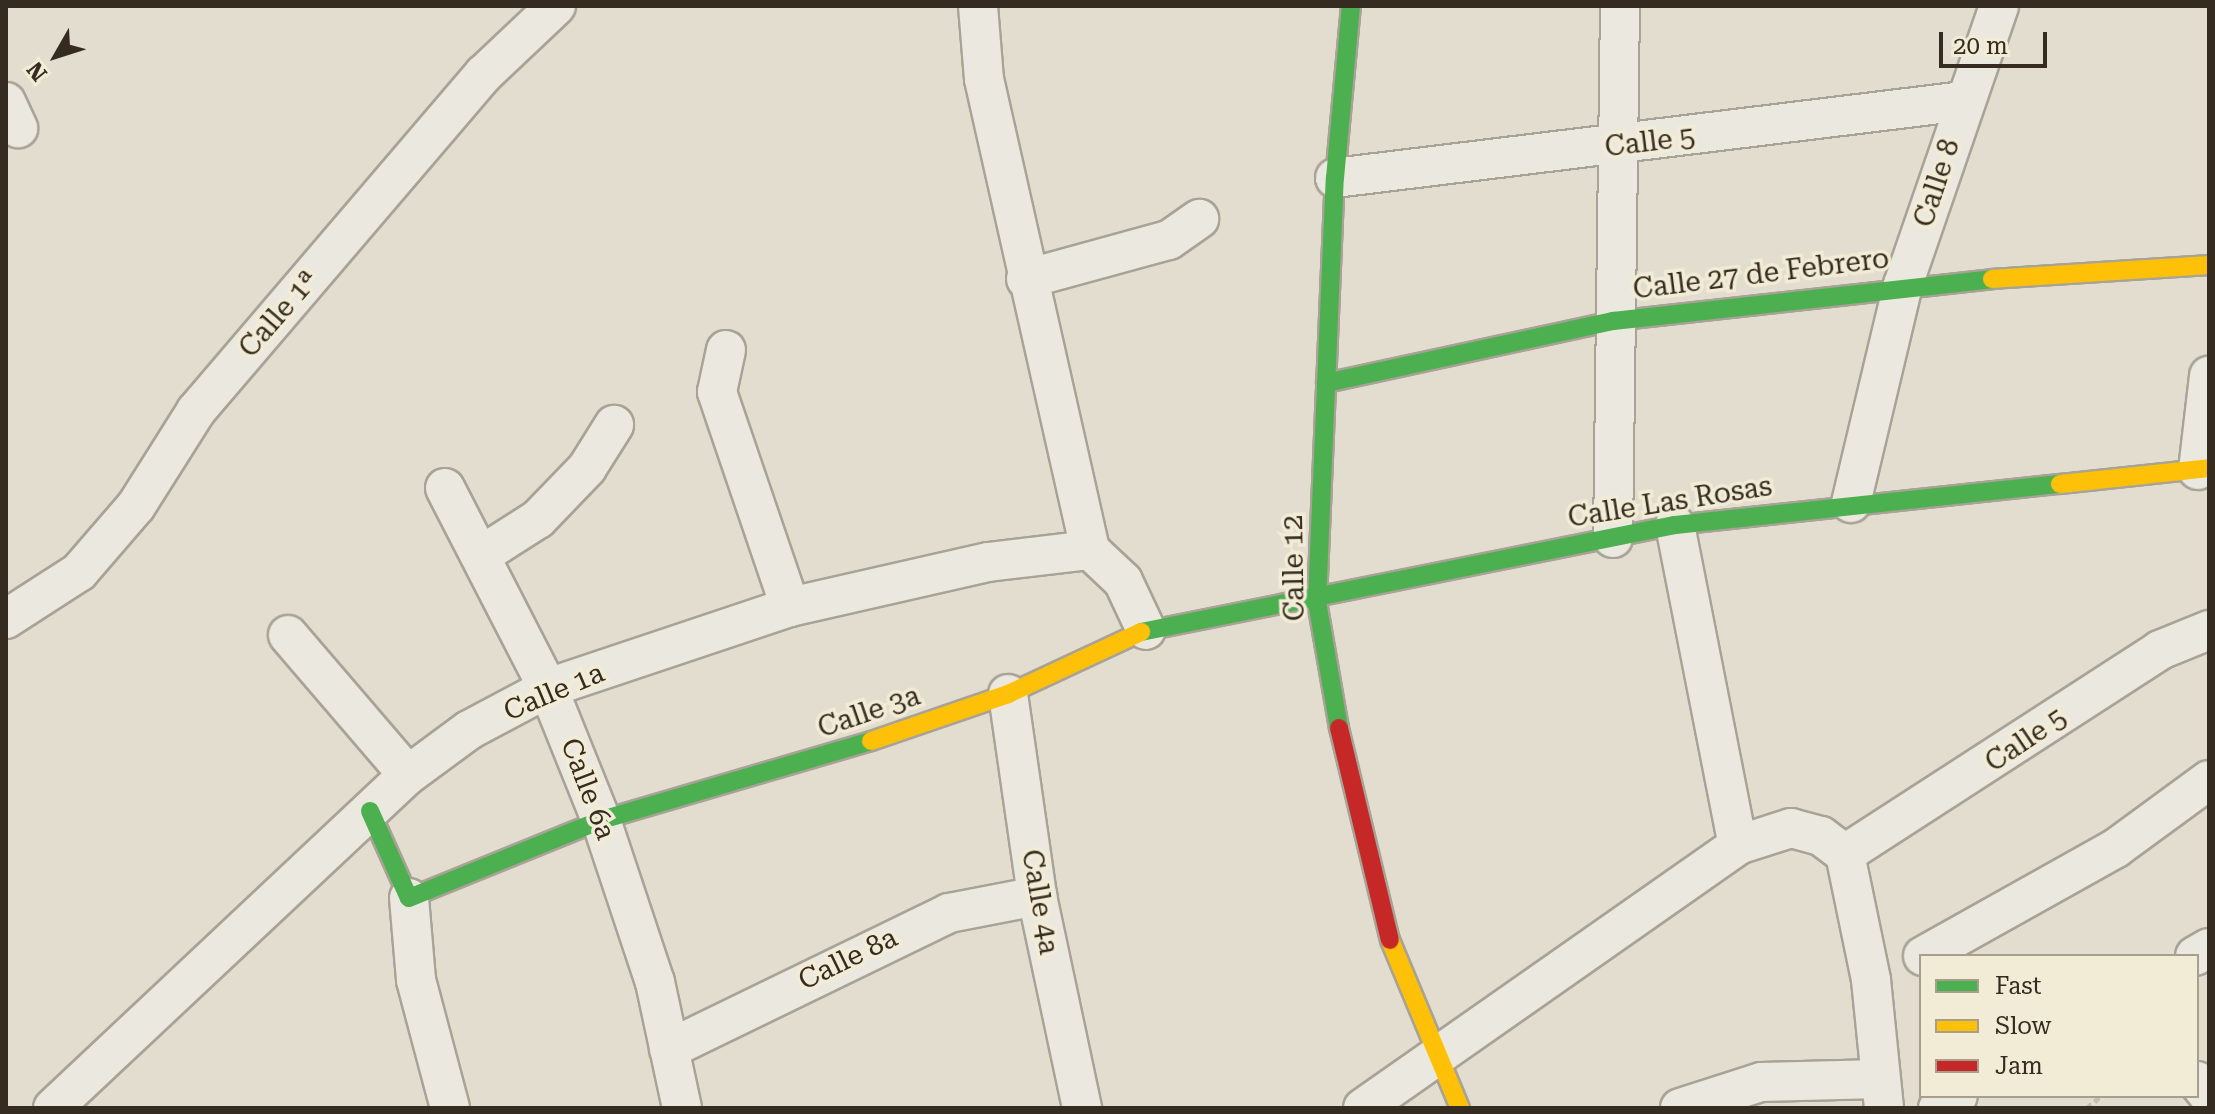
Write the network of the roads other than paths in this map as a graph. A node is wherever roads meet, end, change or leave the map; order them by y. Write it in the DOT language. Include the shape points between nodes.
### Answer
graph roads {
  1 [pos="556,6"];
  2 [pos="978,6"];
  3 [pos="1353,6"];
  4 [pos="1620,6"];
  5 [pos="1999,6"];
  6 [pos="1964,101"];
  7 [pos="1618,146"];
  8 [pos="1335,178"];
  9 [pos="1199,219"];
  10 [pos="2209,265"];
  11 [pos="1026,279"];
  12 [pos="1903,285"];
  13 [pos="1613,321"];
  14 [pos="726,350"];
  15 [pos="2209,376"];
  16 [pos="1326,383"];
  17 [pos="614,425"];
  18 [pos="2204,469"];
  19 [pos="445,488"];
  20 [pos="1851,503"];
  21 [pos="1675,525"];
  22 [pos="1613,538"];
  23 [pos="1090,550"];
  24 [pos="483,554"];
  25 [pos="1317,602"];
  26 [pos="790,607"];
  27 [pos="6,619"];
  28 [pos="1146,630"];
  29 [pos="2209,630"];
  30 [pos="288,635"];
  31 [pos="548,688"];
  32 [pos="1008,694"];
  33 [pos="408,775"];
  34 [pos="2209,780"];
  35 [pos="370,811"];
  36 [pos="601,820"];
  37 [pos="1738,845"];
  38 [pos="1845,854"];
  39 [pos="1037,896"];
  40 [pos="409,898"];
  41 [pos="1926,954"];
  42 [pos="1919,957"];
  43 [pos="1871,980"];
  44 [pos="669,1049"];
  45 [pos="1436,1058"];
  46 [pos="1882,1094"];
  47 [pos="53,1108"];
  48 [pos="450,1108"];
  49 [pos="682,1108"];
  50 [pos="1082,1108"];
  51 [pos="1363,1108"];
  52 [pos="1460,1108"];
  53 [pos="1680,1108"];
  1 -- 27 [label="street, Calle 1ª" via="484,74 196,411 136,506 79,572"];
  2 -- 11 [label="street" via="984,79"];
  3 -- 8 [label="street, Calle 12"];
  4 -- 7 [label="street"];
  5 -- 6 [label="street, Calle 8"];
  6 -- 7 [label="street, Calle 5"];
  6 -- 12 [label="street, Calle 8"];
  7 -- 8 [label="street, Calle 5"];
  7 -- 13 [label="street"];
  8 -- 16 [label="street, Calle 12"];
  9 -- 11 [label="street" via="1169,240"];
  10 -- 12 [label="street, Calle 27 de Febrero"];
  11 -- 23 [label="street"];
  12 -- 13 [label="street, Calle 27 de Febrero"];
  12 -- 20 [label="street, Calle 8"];
  13 -- 16 [label="street, Calle 27 de Febrero"];
  13 -- 22 [label="street"];
  14 -- 26 [label="street" via="717,392"];
  15 -- 18 [label="street"];
  16 -- 25 [label="street, Calle 12"];
  17 -- 24 [label="street" via="587,468 538,519"];
  18 -- 20 [label="street, Calle Las Rosas"];
  19 -- 24 [label="street, Calle 6a"];
  20 -- 21 [label="street, Calle Las Rosas"];
  21 -- 22 [label="street, Calle Las Rosas"];
  21 -- 37 [label="street"];
  22 -- 25 [label="street, Calle Las Rosas"];
  23 -- 26 [label="street, Calle 1a" via="988,562"];
  23 -- 28 [label="street" via="1123,581"];
  24 -- 31 [label="street, Calle 6a"];
  25 -- 28 [label="street, Calle Las Rosas"];
  25 -- 45 [label="street, Calle 12" via="1352,805 1393,950"];
  26 -- 31 [label="street, Calle 1a"];
  28 -- 32 [label="street, Calle 3a"];
  29 -- 38 [label="street, Calle 5" via="2160,650"];
  30 -- 33 [label="street"];
  31 -- 33 [label="street, Calle 1a" via="469,730"];
  31 -- 36 [label="street, Calle 6a"];
  32 -- 36 [label="street, Calle 3a" via="786,770"];
  32 -- 39 [label="street, Calle 4a"];
  33 -- 35 [label="street, Calle 1a"];
  34 -- 41 [label="street" via="2116,848"];
  35 -- 40 [label="street"];
  35 -- 47 [label="street, Calle 1a"];
  36 -- 40 [label="street, Calle 3a"];
  36 -- 44 [label="street, Calle 6a" via="655,982"];
  37 -- 38 [label="street" via="1791,828 1821,836"];
  37 -- 45 [label="street"];
  38 -- 43 [label="street"];
  39 -- 44 [label="street, Calle 8a" via="949,913 880,942"];
  39 -- 50 [label="street, Calle 4a"];
  40 -- 48 [label="street" via="416,980"];
  42 -- 43 [label="street"];
  43 -- 46 [label="street"];
  44 -- 49 [label="street, Calle 6a"];
  45 -- 51 [label="street"];
  45 -- 52 [label="street, Calle 12"];
  46 -- 53 [label="street" via="1761,1082"];
}
